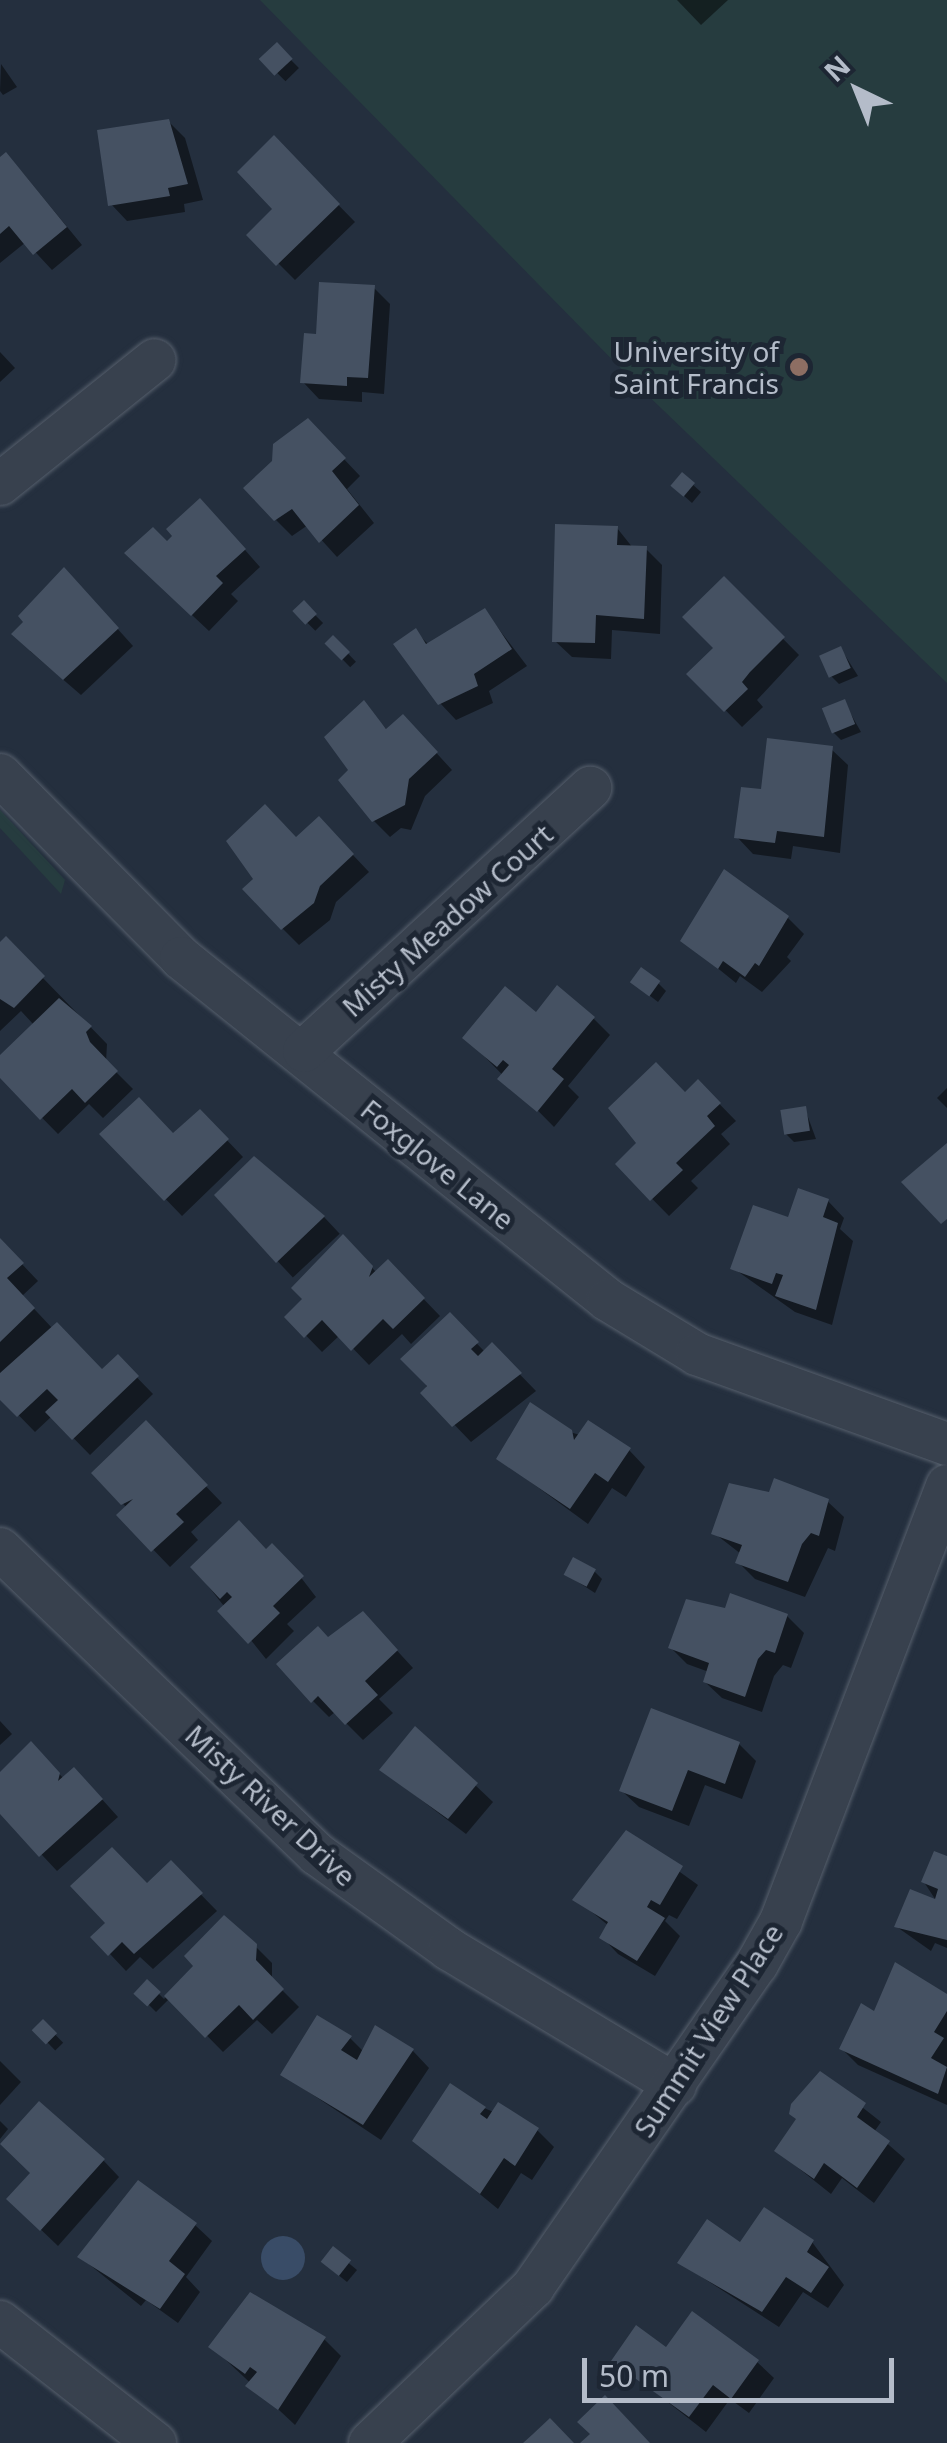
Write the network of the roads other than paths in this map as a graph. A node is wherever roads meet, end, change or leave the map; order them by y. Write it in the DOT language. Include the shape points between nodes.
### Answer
graph roads {
  1 [pos="154,360"];
  2 [pos="0,484"];
  3 [pos="0,775"];
  4 [pos="590,788"];
  5 [pos="304,1051"];
  6 [pos="947,1444"];
  7 [pos="947,1486"];
  8 [pos="0,1549"];
  9 [pos="675,2085"];
  10 [pos="0,2322"];
  11 [pos="154,2443"];
  12 [pos="370,2443"];
  1 -- 2 [label="street"];
  3 -- 5 [label="street, Foxglove Lane" via="146,927"];
  4 -- 5 [label="street, Misty Meadow Court"];
  5 -- 6 [label="street, Foxglove Lane" via="545,1251 652,1330 753,1377"];
  7 -- 9 [label="street, Summit View Place" via="781,1921"];
  8 -- 9 [label="street, Misty River Drive" via="358,1886"];
  9 -- 12 [label="street, Summit View Place" via="533,2287"];
  10 -- 11 [label="street"];
}
